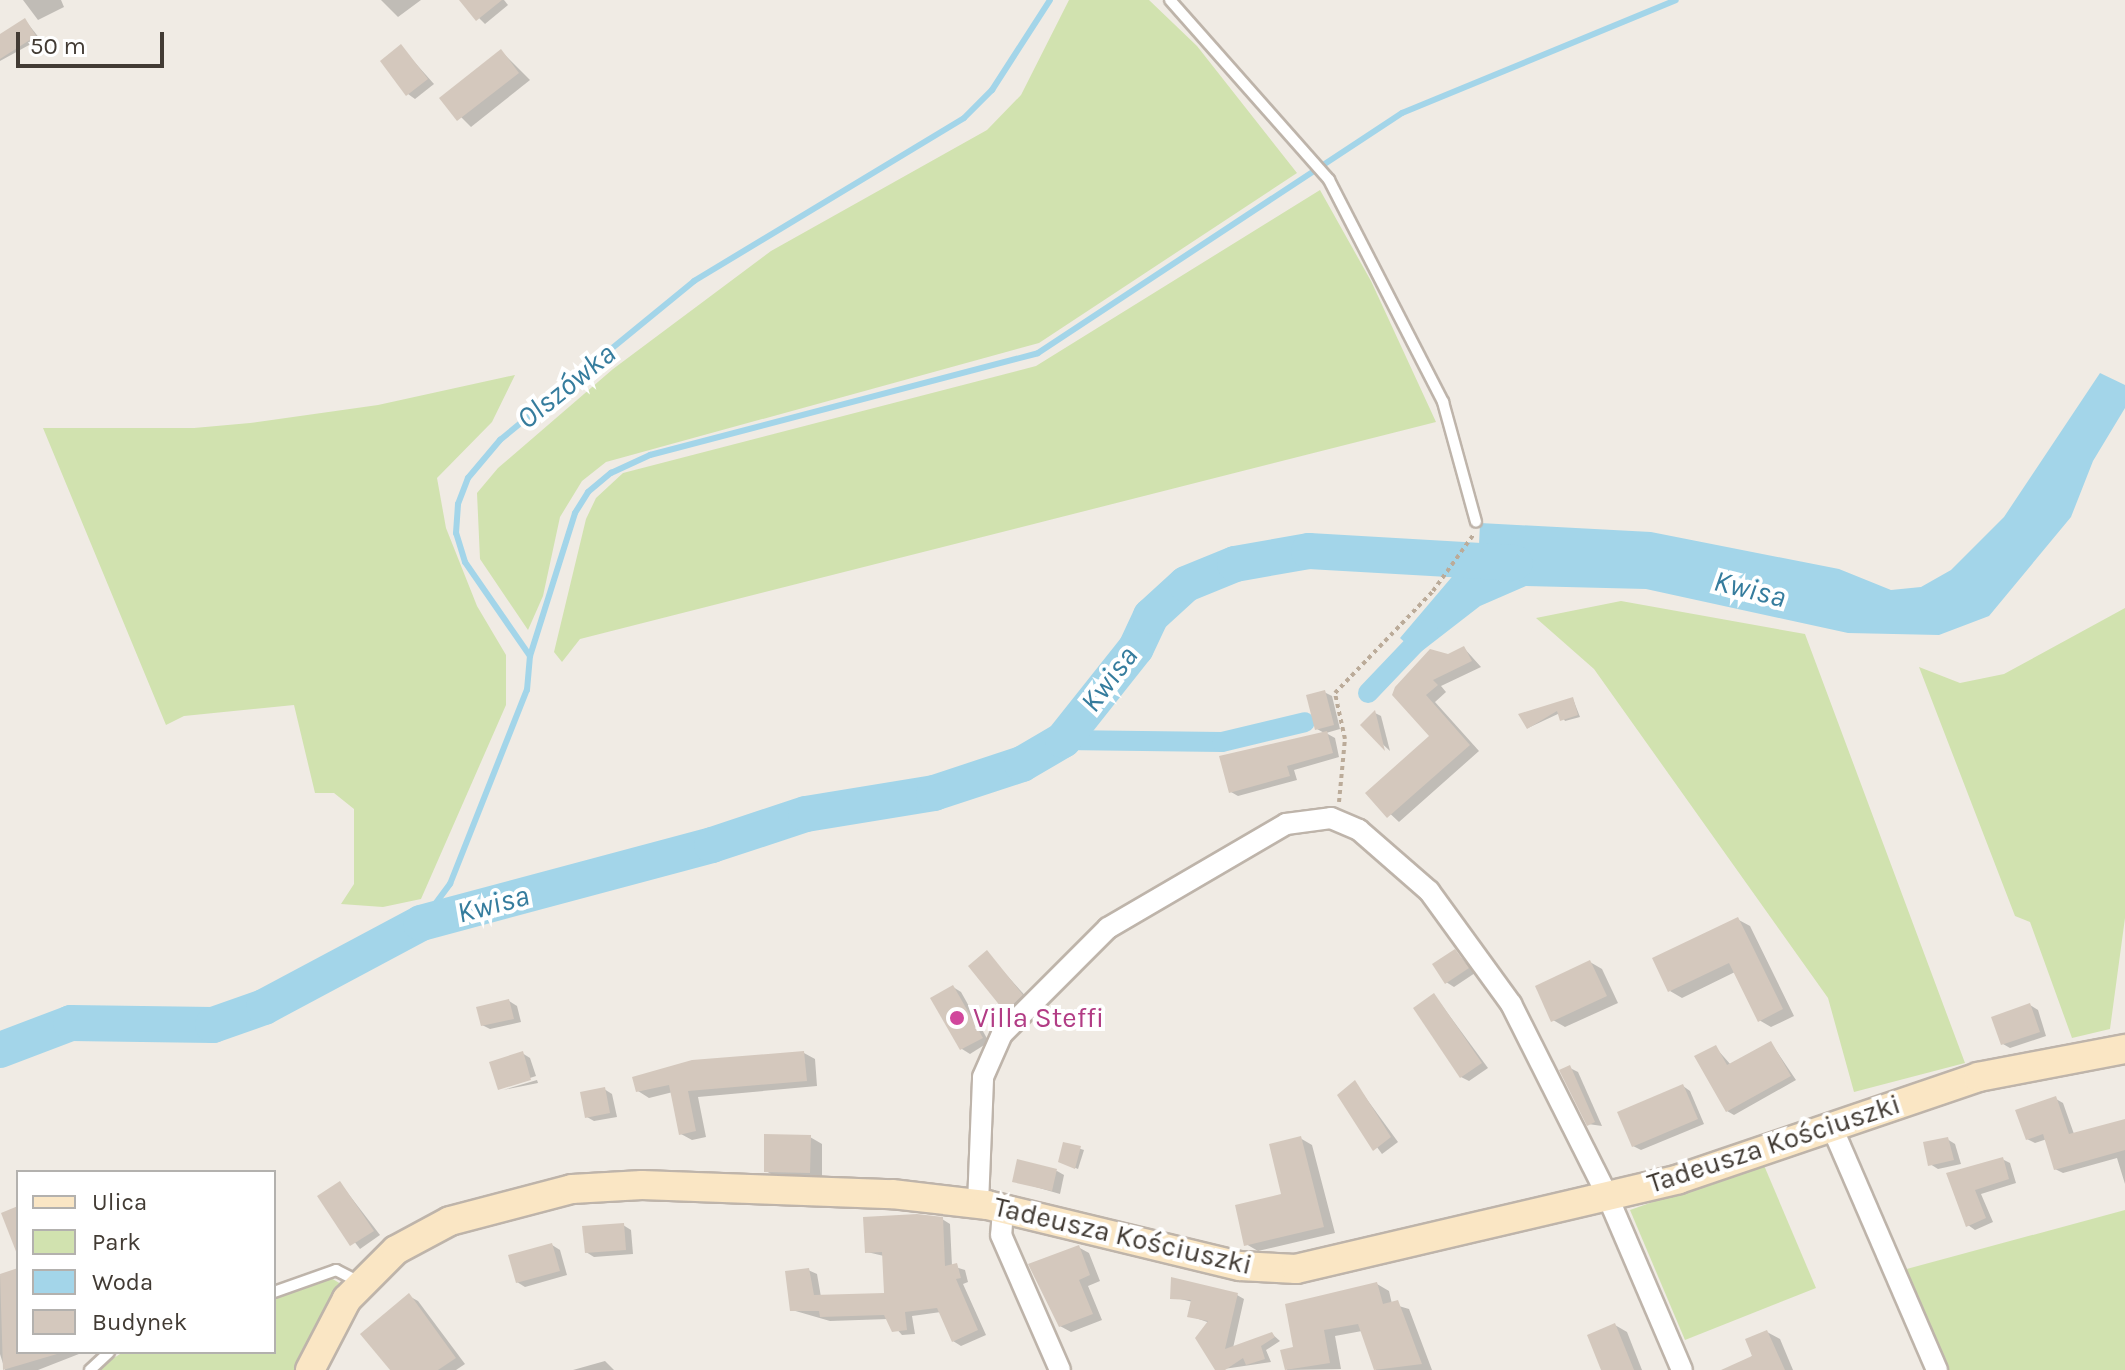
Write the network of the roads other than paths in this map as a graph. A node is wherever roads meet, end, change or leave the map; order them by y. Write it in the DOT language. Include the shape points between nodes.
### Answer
graph roads {
  1 [pos="1170,0"];
  2 [pos="1476,522"];
  3 [pos="2125,1049"];
  4 [pos="1831,1125"];
  5 [pos="1607,1195"];
  6 [pos="991,1206"];
  7 [pos="362,1283"];
  8 [pos="276,1291"];
  9 [pos="107,1354"];
  10 [pos="90,1370"];
  11 [pos="310,1370"];
  12 [pos="1060,1370"];
  13 [pos="1682,1370"];
  14 [pos="1937,1370"];
  1 -- 2 [label="lane" via="1325,176 1392,295 1443,402"];
  3 -- 4 [label="main road, Tadeusza Kościuszki" via="1978,1077"];
  4 -- 5 [label="main road, Tadeusza Kościuszki" via="1679,1179"];
  4 -- 14 [label="street"];
  5 -- 6 [label="main road, Tadeusza Kościuszki" via="1296,1269 1240,1266"];
  5 -- 6 [label="street" via="1511,1004 1429,891 1359,830 1337,821 1286,824 1108,928 1002,1034 983,1077"];
  5 -- 13 [label="street"];
  6 -- 7 [label="main road, Tadeusza Kościuszki" via="892,1194 703,1186 572,1189 450,1221 396,1250"];
  6 -- 12 [label="street"];
  7 -- 8 [label="lane" via="336,1270"];
  7 -- 11 [label="main road, Tadeusza Kościuszki" via="347,1299"];
  9 -- 10 [label="lane"];
}
